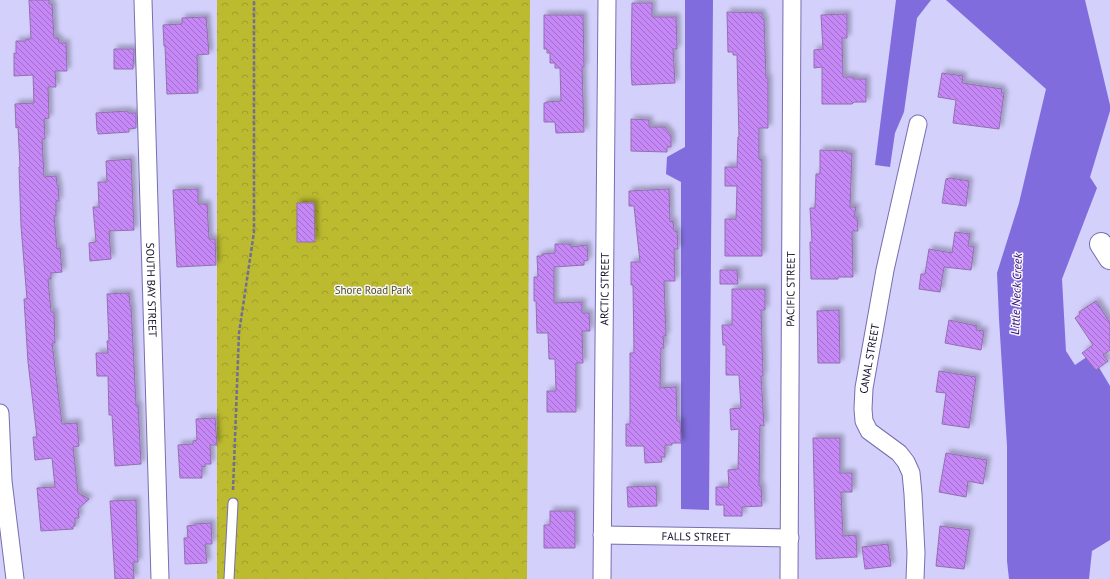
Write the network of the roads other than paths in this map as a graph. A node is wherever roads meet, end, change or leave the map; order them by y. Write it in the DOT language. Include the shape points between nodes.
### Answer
graph roads {
  1 [pos="143,0"];
  2 [pos="607,0"];
  3 [pos="792,0"];
  4 [pos="918,124"];
  5 [pos="0,414"];
  6 [pos="233,503"];
  7 [pos="602,534"];
  8 [pos="790,538"];
  9 [pos="15,579"];
  10 [pos="160,579"];
  11 [pos="229,579"];
  12 [pos="602,579"];
  13 [pos="789,579"];
  14 [pos="915,579"];
  1 -- 10 [label="street, SOUTH BAY STREET"];
  2 -- 7 [label="street, ARCTIC STREET"];
  3 -- 8 [label="street, PACIFIC STREET"];
  4 -- 14 [label="street, CANAL STREET" via="885,270 864,388 863,409 869,431 899,453 911,474"];
  5 -- 9 [label="street" via="3,481"];
  6 -- 11 [label="lane"];
  7 -- 8 [label="street, FALLS STREET"];
  7 -- 12 [label="street, ARCTIC STREET"];
  8 -- 13 [label="street, PACIFIC STREET"];
}
